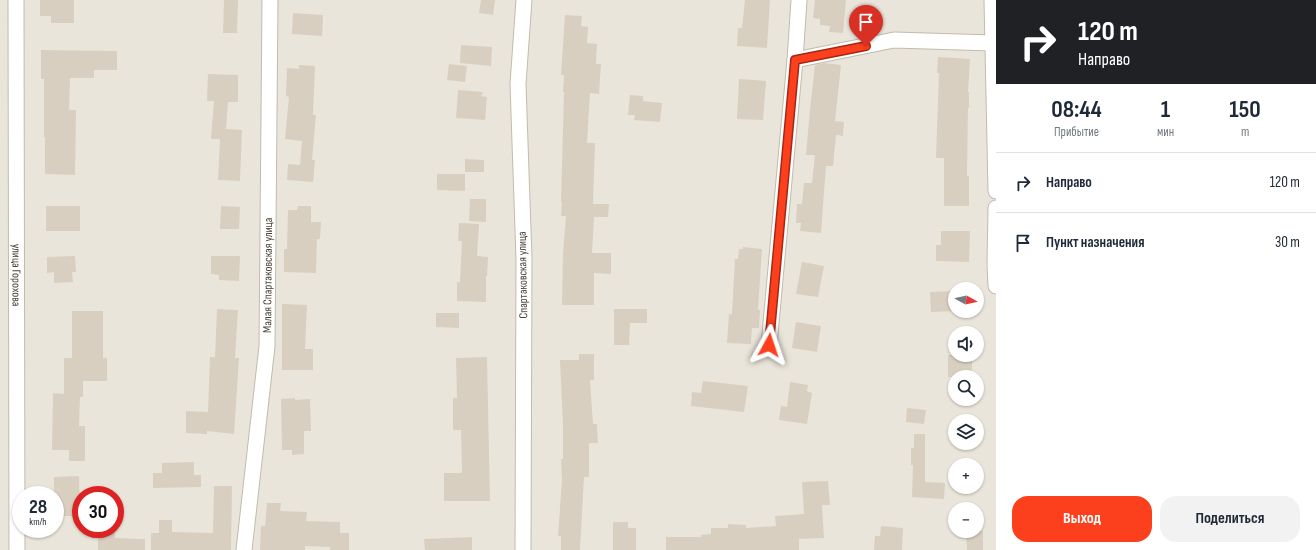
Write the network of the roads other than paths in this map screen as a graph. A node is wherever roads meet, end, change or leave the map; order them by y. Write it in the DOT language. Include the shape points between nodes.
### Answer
graph roads {
  1 [pos="16,0"];
  2 [pos="270,0"];
  3 [pos="524,0"];
  4 [pos="799,0"];
  5 [pos="992,0"];
  6 [pos="993,43"];
  7 [pos="795,60"];
  8 [pos="996,190"];
  9 [pos="996,208"];
  10 [pos="996,286"];
  11 [pos="769,345"];
  12 [pos="17,550"];
  13 [pos="244,550"];
  14 [pos="523,550"];
  1 -- 12 [label="street, улица Горохова"];
  2 -- 13 [label="street, Малая Спартаковская улица" via="267,346"];
  3 -- 14 [label="street, Спартаковская улица" via="518,84 524,259"];
  4 -- 7 [label="street"];
  5 -- 6 [label="street"];
  6 -- 7 [label="street" via="894,40"];
  6 -- 8 [label="street"];
  7 -- 11 [label="street"];
  9 -- 10 [label="street"];
}
